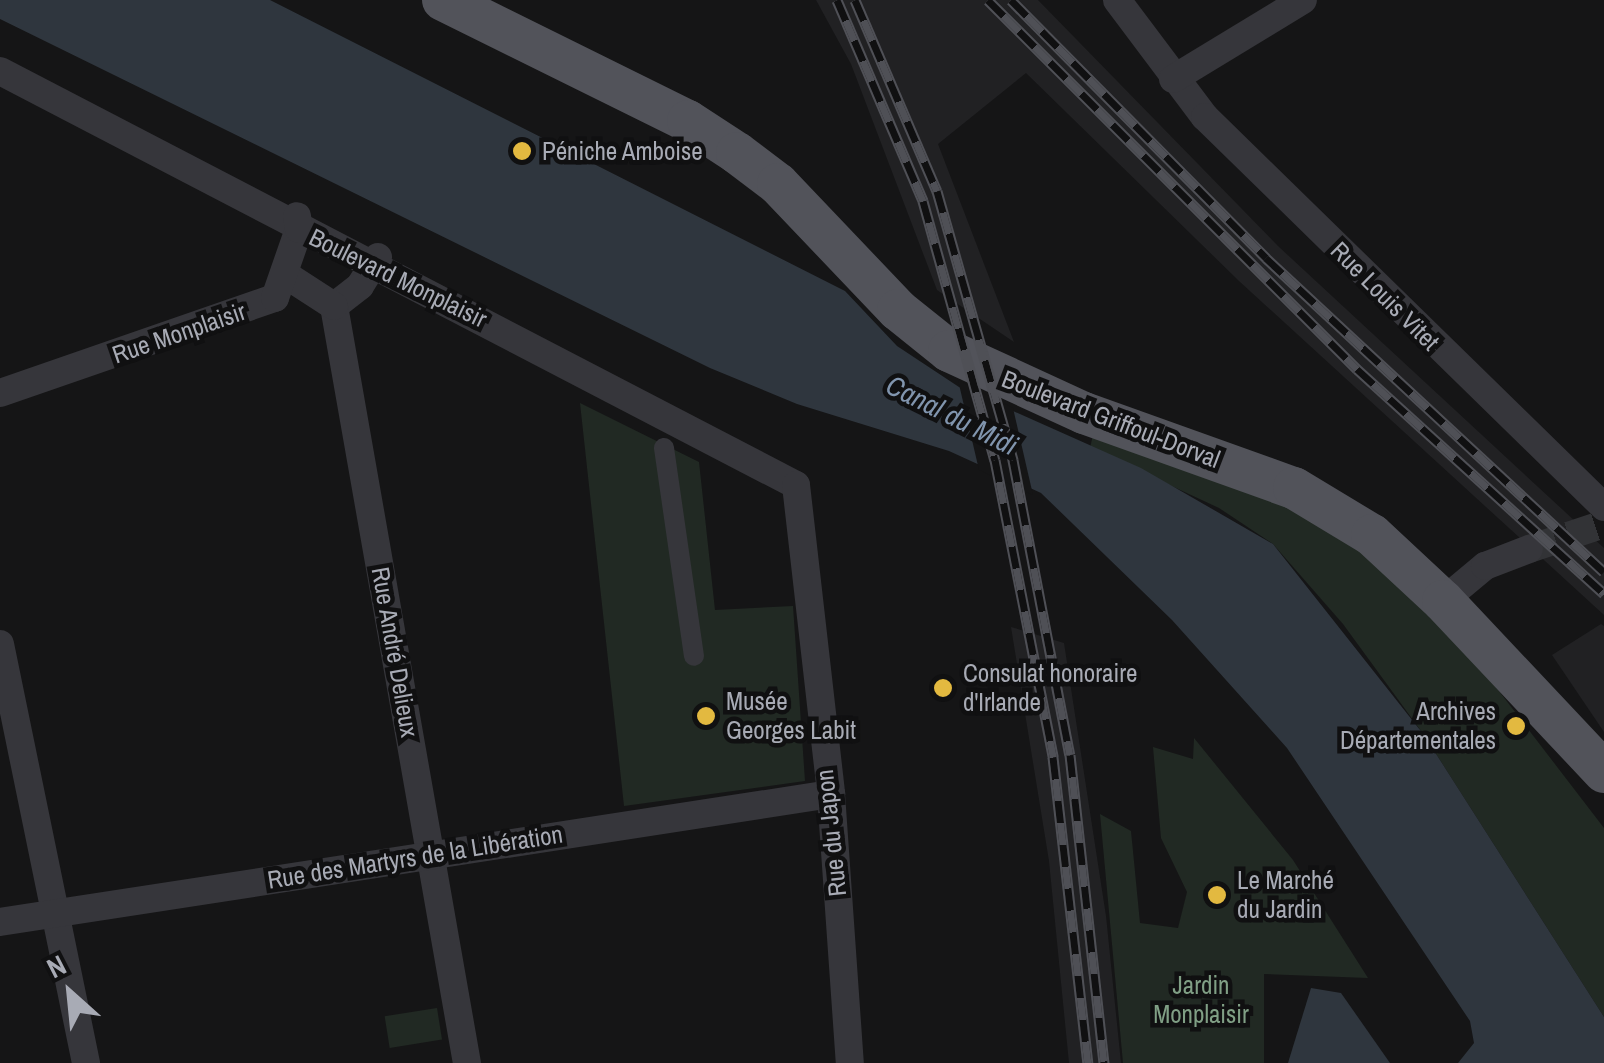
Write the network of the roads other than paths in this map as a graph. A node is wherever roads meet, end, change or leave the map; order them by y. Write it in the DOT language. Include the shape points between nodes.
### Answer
graph roads {
  1 [pos="443,0"];
  2 [pos="489,0"];
  3 [pos="1117,0"];
  4 [pos="1302,0"];
  5 [pos="0,71"];
  6 [pos="1173,79"];
  7 [pos="298,223"];
  8 [pos="376,262"];
  9 [pos="286,274"];
  10 [pos="334,306"];
  11 [pos="0,393"];
  12 [pos="664,448"];
  13 [pos="796,485"];
  14 [pos="1604,507"];
  15 [pos="1528,549"];
  16 [pos="1453,590"];
  17 [pos="0,644"];
  18 [pos="694,656"];
  19 [pos="1604,771"];
  20 [pos="831,794"];
  21 [pos="430,855"];
  22 [pos="56,913"];
  23 [pos="0,922"];
  24 [pos="86,1063"];
  25 [pos="467,1063"];
  26 [pos="850,1063"];
  1 -- 16 [label="main road, Boulevard Griffoul-Dorval" via="688,121 736,153 792,198 898,310 949,351 1084,413 1294,488"];
  2 -- 16 [label="main road, Boulevard Griffoul-Dorval" via="698,98 756,135 849,218 918,296 975,337 1056,378 1248,439 1325,472 1393,518"];
  3 -- 6 [label="street, Rue Louis Vitet"];
  4 -- 6 [label="street"];
  5 -- 7 [label="street, Boulevard Monplaisir"];
  6 -- 14 [label="street, Rue Louis Vitet"];
  7 -- 8 [label="street, Boulevard Monplaisir"];
  7 -- 9 [label="street, Rue Monplaisir"];
  8 -- 10 [label="street"];
  8 -- 13 [label="street, Boulevard Monplaisir"];
  9 -- 10 [label="street"];
  9 -- 11 [label="street, Rue Monplaisir" via="275,298 248,312"];
  10 -- 21 [label="street, Rue André Delieux"];
  12 -- 18 [label="street"];
  13 -- 20 [label="street, Rue du Japon"];
  15 -- 16 [label="street"];
  16 -- 19 [label="main road, Boulevard Griffoul-Dorval"];
  17 -- 22 [label="street"];
  20 -- 21 [label="street, Rue des Martyrs de la Libération"];
  20 -- 26 [label="street, Rue du Japon"];
  21 -- 22 [label="street, Rue des Martyrs de la Libération"];
  21 -- 25 [label="street, Rue André Delieux"];
  22 -- 23 [label="street, Rue des Martyrs de la Libération"];
  22 -- 24 [label="street"];
}
